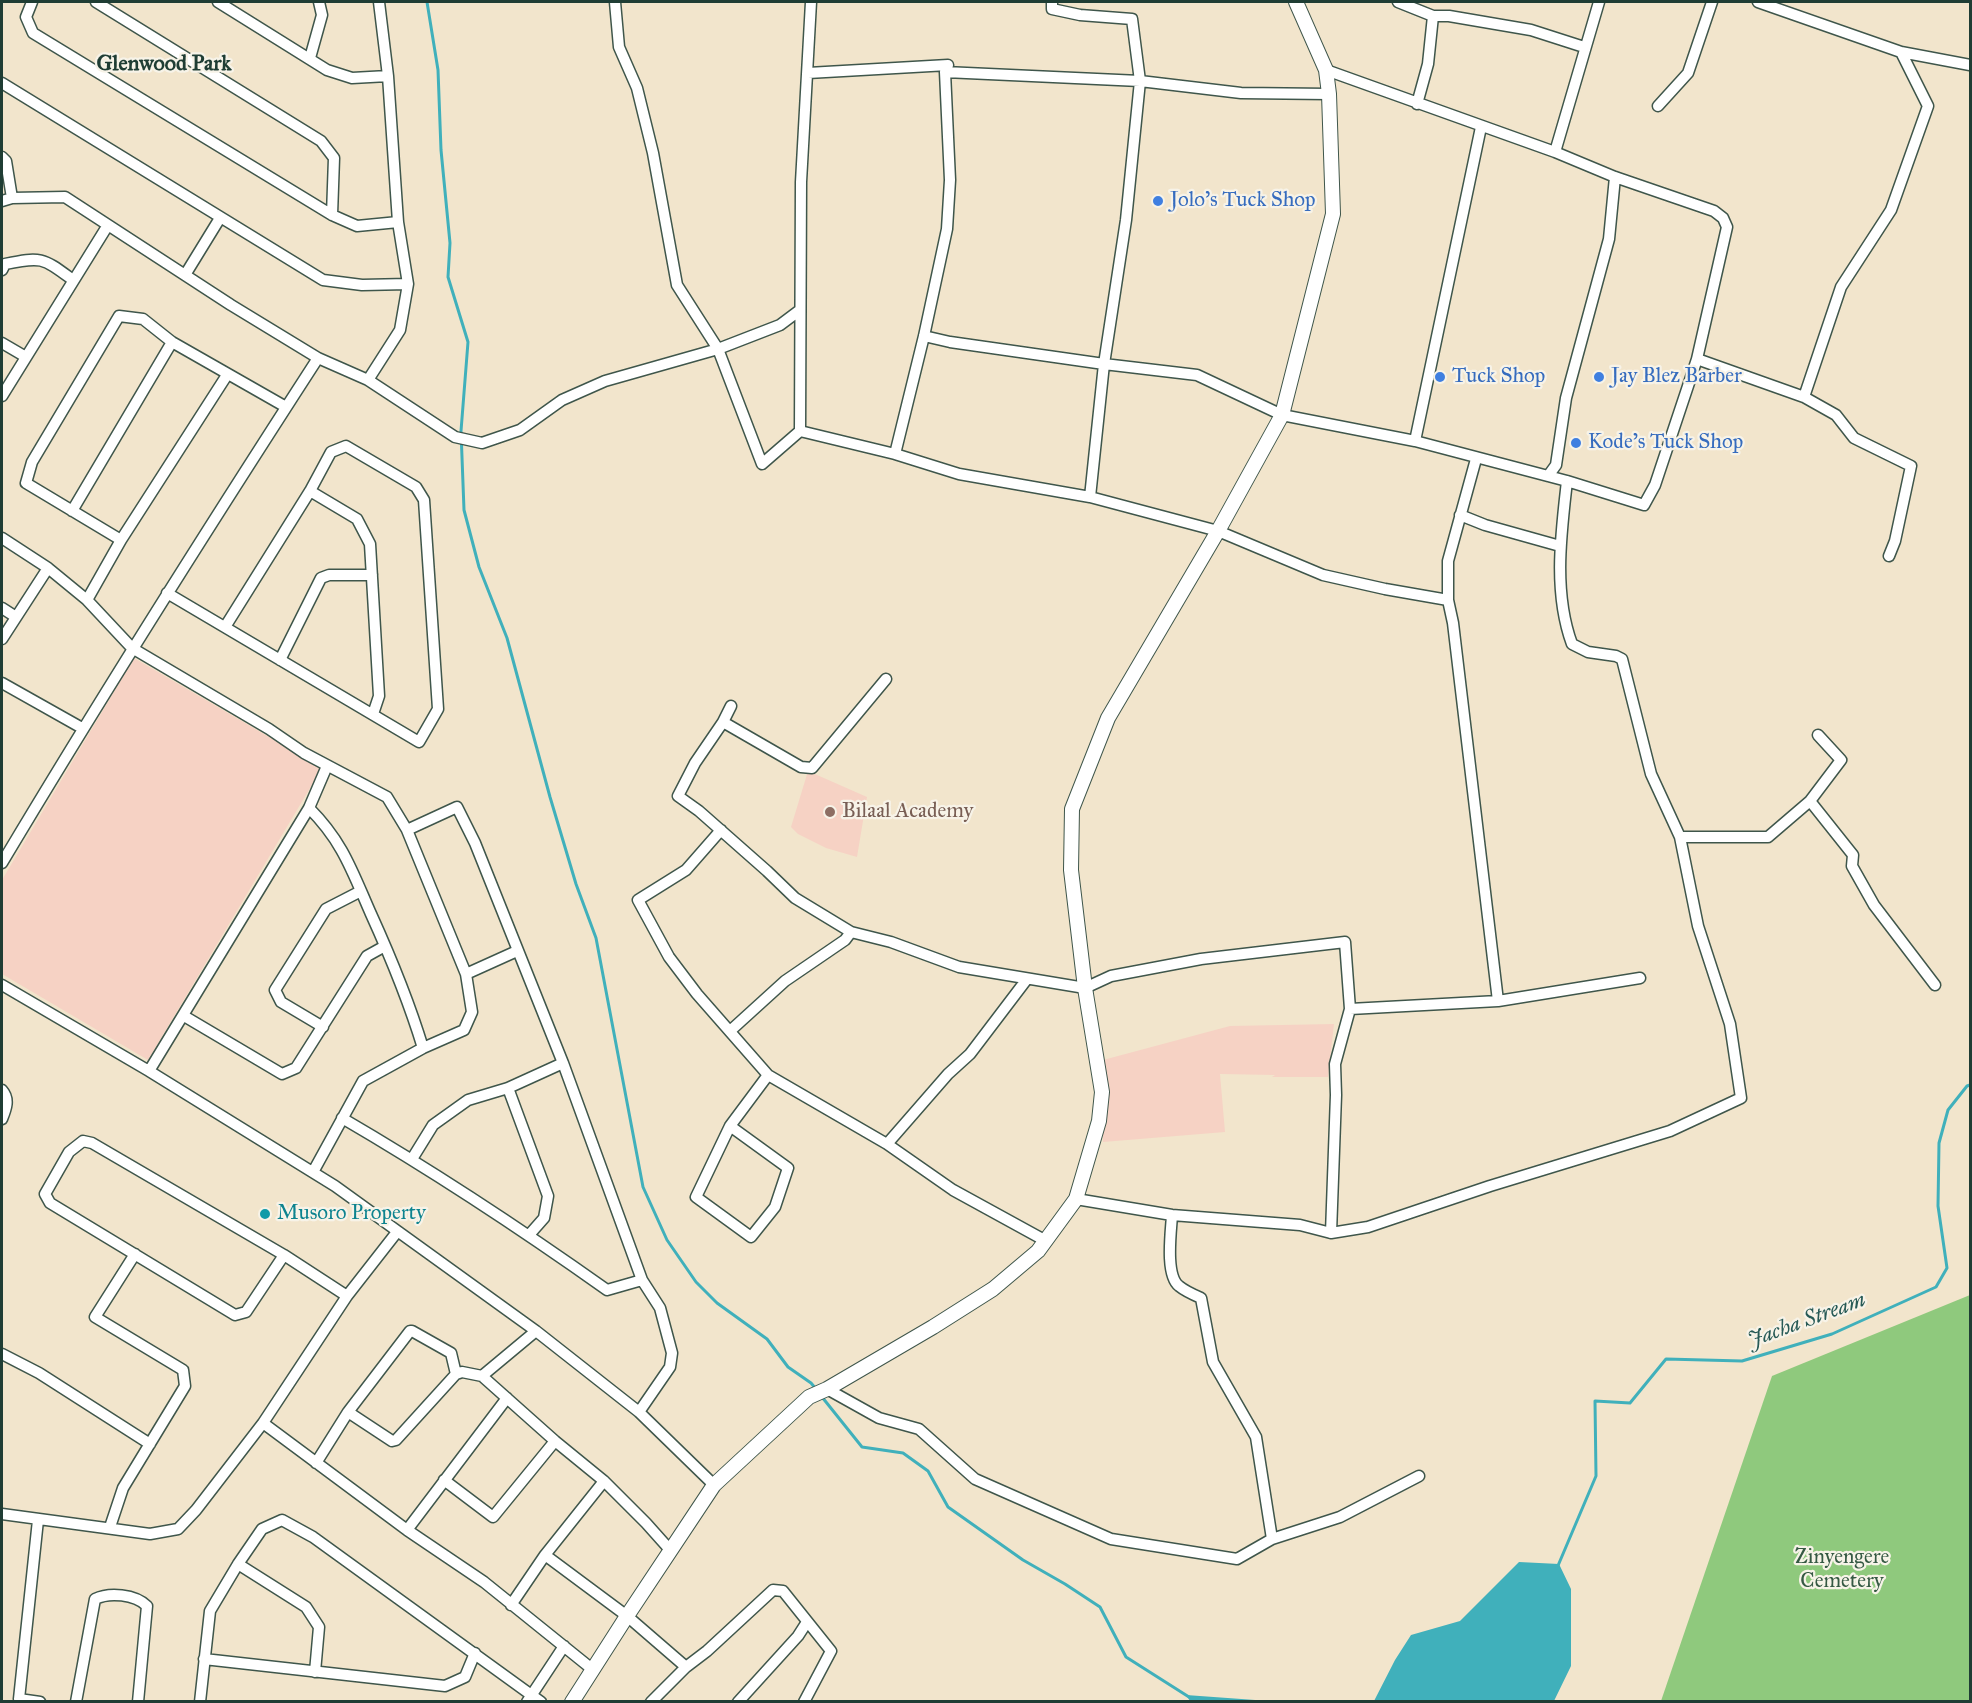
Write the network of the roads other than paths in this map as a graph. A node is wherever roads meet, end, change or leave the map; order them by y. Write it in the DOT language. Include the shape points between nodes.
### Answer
graph roads {
  1 [pos="32,2"];
  2 [pos="96,2"];
  3 [pos="218,2"];
  4 [pos="319,2"];
  5 [pos="379,2"];
  6 [pos="615,2"];
  7 [pos="811,2"];
  8 [pos="1052,2"];
  9 [pos="1296,2"];
  10 [pos="1398,2"];
  11 [pos="1599,2"];
  12 [pos="1712,2"];
  13 [pos="1758,2"];
  14 [pos="1433,16"];
  15 [pos="1584,47"];
  16 [pos="1901,52"];
  17 [pos="310,58"];
  18 [pos="1971,65"];
  19 [pos="1326,70"];
  20 [pos="945,72"];
  21 [pos="808,74"];
  22 [pos="388,76"];
  23 [pos="1140,81"];
  24 [pos="2,83"];
  25 [pos="1329,94"];
  26 [pos="1417,104"];
  27 [pos="1658,106"];
  28 [pos="1481,127"];
  29 [pos="1555,152"];
  30 [pos="2,158"];
  31 [pos="1615,177"];
  32 [pos="7,200"];
  33 [pos="332,215"];
  34 [pos="220,218"];
  35 [pos="398,222"];
  36 [pos="108,225"];
  37 [pos="2,270"];
  38 [pos="185,275"];
  39 [pos="73,280"];
  40 [pos="408,284"];
  41 [pos="800,310"];
  42 [pos="924,336"];
  43 [pos="172,342"];
  44 [pos="2,343"];
  45 [pos="718,349"];
  46 [pos="26,357"];
  47 [pos="318,358"];
  48 [pos="1697,359"];
  49 [pos="1104,364"];
  50 [pos="227,375"];
  51 [pos="368,380"];
  52 [pos="2,396"];
  53 [pos="1804,397"];
  54 [pos="286,407"];
  55 [pos="1281,415"];
  56 [pos="800,431"];
  57 [pos="1415,441"];
  58 [pos="895,454"];
  59 [pos="1476,459"];
  60 [pos="1548,476"];
  61 [pos="1567,481"];
  62 [pos="310,491"];
  63 [pos="1090,497"];
  64 [pos="72,511"];
  65 [pos="1460,515"];
  66 [pos="1218,531"];
  67 [pos="2,538"];
  68 [pos="121,540"];
  69 [pos="1560,546"];
  70 [pos="1889,556"];
  71 [pos="48,568"];
  72 [pos="372,575"];
  73 [pos="167,593"];
  74 [pos="87,600"];
  75 [pos="1448,600"];
  76 [pos="2,608"];
  77 [pos="16,616"];
  78 [pos="225,627"];
  79 [pos="2,639"];
  80 [pos="132,648"];
  81 [pos="280,660"];
  82 [pos="886,679"];
  83 [pos="2,683"];
  84 [pos="731,705"];
  85 [pos="373,714"];
  86 [pos="723,722"];
  87 [pos="82,728"];
  88 [pos="1818,735"];
  89 [pos="327,766"];
  90 [pos="1810,801"];
  91 [pos="309,808"];
  92 [pos="407,830"];
  93 [pos="721,830"];
  94 [pos="1680,837"];
  95 [pos="2,863"];
  96 [pos="361,891"];
  97 [pos="850,932"];
  98 [pos="385,946"];
  99 [pos="517,951"];
  100 [pos="466,974"];
  101 [pos="1640,978"];
  102 [pos="1027,979"];
  103 [pos="2,985"];
  104 [pos="1935,985"];
  105 [pos="1085,988"];
  106 [pos="1498,1001"];
  107 [pos="1350,1009"];
  108 [pos="184,1016"];
  109 [pos="323,1027"];
  110 [pos="730,1030"];
  111 [pos="423,1048"];
  112 [pos="563,1063"];
  113 [pos="149,1071"];
  114 [pos="768,1075"];
  115 [pos="508,1088"];
  116 [pos="2,1090"];
  117 [pos="342,1118"];
  118 [pos="2,1119"];
  119 [pos="730,1126"];
  120 [pos="887,1144"];
  121 [pos="412,1159"];
  122 [pos="313,1172"];
  123 [pos="1076,1199"];
  124 [pos="1172,1215"];
  125 [pos="397,1232"];
  126 [pos="1331,1233"];
  127 [pos="529,1235"];
  128 [pos="1046,1241"];
  129 [pos="135,1254"];
  130 [pos="284,1255"];
  131 [pos="642,1280"];
  132 [pos="347,1296"];
  133 [pos="536,1331"];
  134 [pos="2,1354"];
  135 [pos="456,1374"];
  136 [pos="482,1376"];
  137 [pos="827,1389"];
  138 [pos="507,1398"];
  139 [pos="348,1412"];
  140 [pos="639,1412"];
  141 [pos="263,1423"];
  142 [pos="555,1441"];
  143 [pos="150,1444"];
  144 [pos="316,1463"];
  145 [pos="1419,1476"];
  146 [pos="444,1480"];
  147 [pos="604,1481"];
  148 [pos="714,1485"];
  149 [pos="2,1514"];
  150 [pos="38,1520"];
  151 [pos="111,1527"];
  152 [pos="407,1530"];
  153 [pos="1272,1539"];
  154 [pos="670,1551"];
  155 [pos="545,1555"];
  156 [pos="238,1564"];
  157 [pos="511,1605"];
  158 [pos="627,1616"];
  159 [pos="807,1622"];
  160 [pos="564,1646"];
  161 [pos="475,1653"];
  162 [pos="204,1659"];
  163 [pos="686,1667"];
  164 [pos="592,1669"];
  165 [pos="315,1672"];
  166 [pos="534,1699"];
  167 [pos="40,1701"];
  168 [pos="76,1701"];
  169 [pos="138,1701"];
  170 [pos="200,1701"];
  171 [pos="572,1701"];
  172 [pos="651,1701"];
  173 [pos="738,1701"];
  174 [pos="804,1701"];
  1 -- 33 [label="street" via="26,17 33,33"];
  2 -- 33 [label="street" via="321,141 334,158"];
  3 -- 17 [label="street"];
  4 -- 17 [label="street" via="322,15"];
  5 -- 22 [label="street"];
  6 -- 45 [label="street" via="619,47 640,99 677,285"];
  7 -- 21 [label="street"];
  8 -- 23 [label="street" via="1052,9 1080,15 1132,19"];
  9 -- 19 [label="street"];
  10 -- 14 [label="street"];
  11 -- 15 [label="street"];
  12 -- 27 [label="street" via="1688,73"];
  13 -- 16 [label="street"];
  14 -- 15 [label="street" via="1531,30"];
  14 -- 26 [label="street" via="1428,64"];
  15 -- 29 [label="street"];
  16 -- 18 [label="street"];
  16 -- 53 [label="street" via="1928,106 1890,210 1841,287"];
  17 -- 22 [label="street" via="327,70 352,78"];
  19 -- 25 [label="street"];
  19 -- 26 [label="street"];
  20 -- 21 [label="street" via="948,65"];
  20 -- 23 [label="street"];
  20 -- 42 [label="street" via="950,180 947,229"];
  21 -- 41 [label="street" via="801,182"];
  22 -- 35 [label="street"];
  23 -- 25 [label="street" via="1241,93"];
  23 -- 49 [label="street" via="1126,220"];
  24 -- 34 [label="street"];
  25 -- 55 [label="street" via="1333,214"];
  26 -- 28 [label="street"];
  28 -- 29 [label="street"];
  28 -- 57 [label="street"];
  29 -- 31 [label="street"];
  30 -- 32 [label="street" via="6,161"];
  31 -- 48 [label="street" via="1714,211 1723,218 1727,227"];
  31 -- 60 [label="street" via="1610,239 1566,398 1556,465"];
  32 -- 36 [label="street" via="65,197"];
  33 -- 35 [label="street" via="357,226"];
  34 -- 38 [label="street"];
  34 -- 40 [label="street" via="323,280 362,285"];
  35 -- 40 [label="street"];
  36 -- 38 [label="street"];
  36 -- 39 [label="street"];
  37 -- 39 [label="street" via="5,264 29,259 48,262"];
  38 -- 47 [label="street"];
  39 -- 46 [label="street"];
  40 -- 51 [label="street" via="400,330"];
  41 -- 45 [label="street" via="780,326"];
  41 -- 56 [label="street"];
  42 -- 49 [label="street"];
  42 -- 58 [label="street"];
  43 -- 50 [label="street"];
  43 -- 64 [label="street"];
  43 -- 64 [label="street" via="143,319 116,319 32,462 26,483"];
  44 -- 46 [label="street"];
  45 -- 51 [label="street" via="605,381 562,400 520,430 482,443 455,437"];
  45 -- 56 [label="street" via="762,464"];
  46 -- 52 [label="street"];
  47 -- 51 [label="street"];
  47 -- 54 [label="street"];
  48 -- 53 [label="street"];
  48 -- 61 [label="street" via="1655,485 1644,505"];
  49 -- 55 [label="street" via="1197,375"];
  49 -- 63 [label="street"];
  50 -- 54 [label="street"];
  50 -- 68 [label="street"];
  53 -- 70 [label="street" via="1836,415 1854,438 1911,466"];
  54 -- 73 [label="street"];
  55 -- 57 [label="street"];
  55 -- 66 [label="street"];
  56 -- 58 [label="street"];
  57 -- 59 [label="street"];
  58 -- 63 [label="street" via="959,474"];
  59 -- 60 [label="street"];
  59 -- 65 [label="street"];
  60 -- 61 [label="street"];
  61 -- 69 [label="street"];
  62 -- 72 [label="street" via="357,519 370,544"];
  62 -- 78 [label="street"];
  62 -- 85 [label="street" via="331,452 346,446 416,487 424,500 438,709 418,742"];
  63 -- 66 [label="street"];
  64 -- 68 [label="street"];
  65 -- 69 [label="street"];
  65 -- 75 [label="street" via="1448,561"];
  66 -- 75 [label="street" via="1323,575"];
  66 -- 105 [label="street" via="1108,718 1072,809 1071,870"];
  67 -- 71 [label="street"];
  68 -- 74 [label="street"];
  69 -- 94 [label="street" via="1565,623 1572,644 1588,652 1622,659 1651,774"];
  71 -- 74 [label="street"];
  71 -- 77 [label="street"];
  72 -- 81 [label="street" via="321,578"];
  72 -- 85 [label="street" via="379,696"];
  73 -- 78 [label="street"];
  73 -- 80 [label="street"];
  74 -- 80 [label="street"];
  75 -- 106 [label="street"];
  76 -- 77 [label="street"];
  77 -- 79 [label="street"];
  78 -- 81 [label="street"];
  80 -- 87 [label="street"];
  80 -- 89 [label="street"];
  81 -- 85 [label="street"];
  82 -- 86 [label="street" via="812,768 801,767"];
  83 -- 87 [label="street"];
  84 -- 86 [label="street"];
  86 -- 93 [label="street" via="678,796"];
  87 -- 95 [label="street"];
  88 -- 90 [label="street" via="1841,760"];
  89 -- 91 [label="street"];
  89 -- 92 [label="street" via="387,797"];
  90 -- 94 [label="street" via="1768,837"];
  90 -- 104 [label="street" via="1853,855 1852,866 1874,905"];
  91 -- 96 [label="street" via="327,825 345,853"];
  91 -- 108 [label="street"];
  92 -- 99 [label="street" via="457,807"];
  92 -- 100 [label="street"];
  93 -- 97 [label="street" via="795,898"];
  93 -- 110 [label="street" via="686,870 638,900 669,957"];
  94 -- 126 [label="street" via="1698,927 1730,1024 1741,1098 1670,1131 1368,1227"];
  96 -- 98 [label="street"];
  96 -- 109 [label="street" via="326,909 275,990 281,1002"];
  97 -- 102 [label="street" via="891,942 959,967"];
  97 -- 110 [label="street" via="845,940 785,981"];
  98 -- 109 [label="street" via="367,956"];
  98 -- 111 [label="street"];
  99 -- 100 [label="street"];
  99 -- 112 [label="street"];
  100 -- 111 [label="street" via="472,1012 464,1030"];
  101 -- 106 [label="street"];
  102 -- 105 [label="street"];
  102 -- 120 [label="street" via="970,1054"];
  103 -- 113 [label="street"];
  105 -- 107 [label="street" via="1111,976 1201,959 1345,942"];
  105 -- 123 [label="street" via="1102,1092 1099,1121"];
  106 -- 107 [label="street"];
  107 -- 126 [label="street" via="1335,1064"];
  108 -- 109 [label="street" via="282,1074 296,1068"];
  108 -- 113 [label="street"];
  110 -- 114 [label="street"];
  111 -- 117 [label="street" via="363,1081"];
  112 -- 115 [label="street"];
  112 -- 131 [label="street"];
  113 -- 122 [label="street"];
  114 -- 119 [label="street"];
  114 -- 120 [label="street"];
  115 -- 121 [label="street" via="468,1100 434,1125"];
  115 -- 127 [label="street" via="548,1196 544,1218"];
  116 -- 118 [label="street" via="7,1107"];
  117 -- 121 [label="street"];
  117 -- 122 [label="street"];
  119 -- 119 [label="street" via="696,1197 751,1237 775,1207 788,1168"];
  120 -- 128 [label="street" via="953,1190"];
  121 -- 127 [label="street"];
  122 -- 125 [label="street"];
  123 -- 124 [label="street"];
  123 -- 128 [label="street"];
  124 -- 126 [label="street" via="1300,1225"];
  124 -- 153 [label="street" via="1171,1271 1178,1286 1201,1298 1213,1362 1256,1437"];
  125 -- 132 [label="street"];
  125 -- 133 [label="street"];
  127 -- 131 [label="street" via="607,1290"];
  128 -- 137 [label="street" via="993,1289"];
  129 -- 130 [label="street" via="235,1315 246,1312"];
  129 -- 130 [label="street" via="50,1203 45,1194 69,1152 83,1141"];
  129 -- 143 [label="street" via="95,1317 183,1370 185,1386"];
  130 -- 132 [label="street"];
  131 -- 140 [label="street" via="660,1308 672,1353 670,1367"];
  132 -- 141 [label="street"];
  133 -- 136 [label="street"];
  133 -- 140 [label="street"];
  134 -- 143 [label="street"];
  135 -- 136 [label="street"];
  135 -- 139 [label="street" via="396,1440"];
  135 -- 139 [label="street" via="451,1353 412,1330"];
  136 -- 138 [label="street"];
  137 -- 148 [label="street" via="808,1397"];
  137 -- 153 [label="street" via="879,1418 919,1429 975,1479 1111,1539 1237,1559"];
  138 -- 142 [label="street"];
  138 -- 146 [label="street"];
  139 -- 144 [label="street"];
  140 -- 148 [label="street"];
  141 -- 144 [label="street"];
  141 -- 151 [label="street" via="178,1529 150,1534"];
  142 -- 146 [label="street" via="493,1517"];
  142 -- 147 [label="street"];
  143 -- 151 [label="street" via="123,1488"];
  144 -- 152 [label="street"];
  145 -- 153 [label="street" via="1340,1517"];
  146 -- 152 [label="street"];
  147 -- 154 [label="street"];
  147 -- 155 [label="street"];
  148 -- 154 [label="street"];
  149 -- 150 [label="street"];
  150 -- 151 [label="street"];
  150 -- 167 [label="street" via="20,1699"];
  152 -- 157 [label="street"];
  154 -- 158 [label="street"];
  155 -- 157 [label="street"];
  155 -- 158 [label="street"];
  156 -- 161 [label="street" via="262,1529 282,1520 313,1537"];
  156 -- 162 [label="street" via="210,1611"];
  156 -- 165 [label="street" via="306,1607 319,1627"];
  157 -- 160 [label="street"];
  158 -- 163 [label="street"];
  158 -- 164 [label="street"];
  159 -- 163 [label="street" via="783,1591 773,1590"];
  159 -- 173 [label="street"];
  159 -- 174 [label="street" via="831,1651"];
  160 -- 164 [label="street"];
  160 -- 166 [label="street"];
  161 -- 165 [label="street" via="465,1677 445,1686"];
  161 -- 166 [label="street"];
  162 -- 165 [label="street"];
  162 -- 170 [label="street"];
  163 -- 172 [label="street"];
  164 -- 171 [label="street"];
  168 -- 169 [label="street" via="94,1599 118,1594 147,1606"];
}
